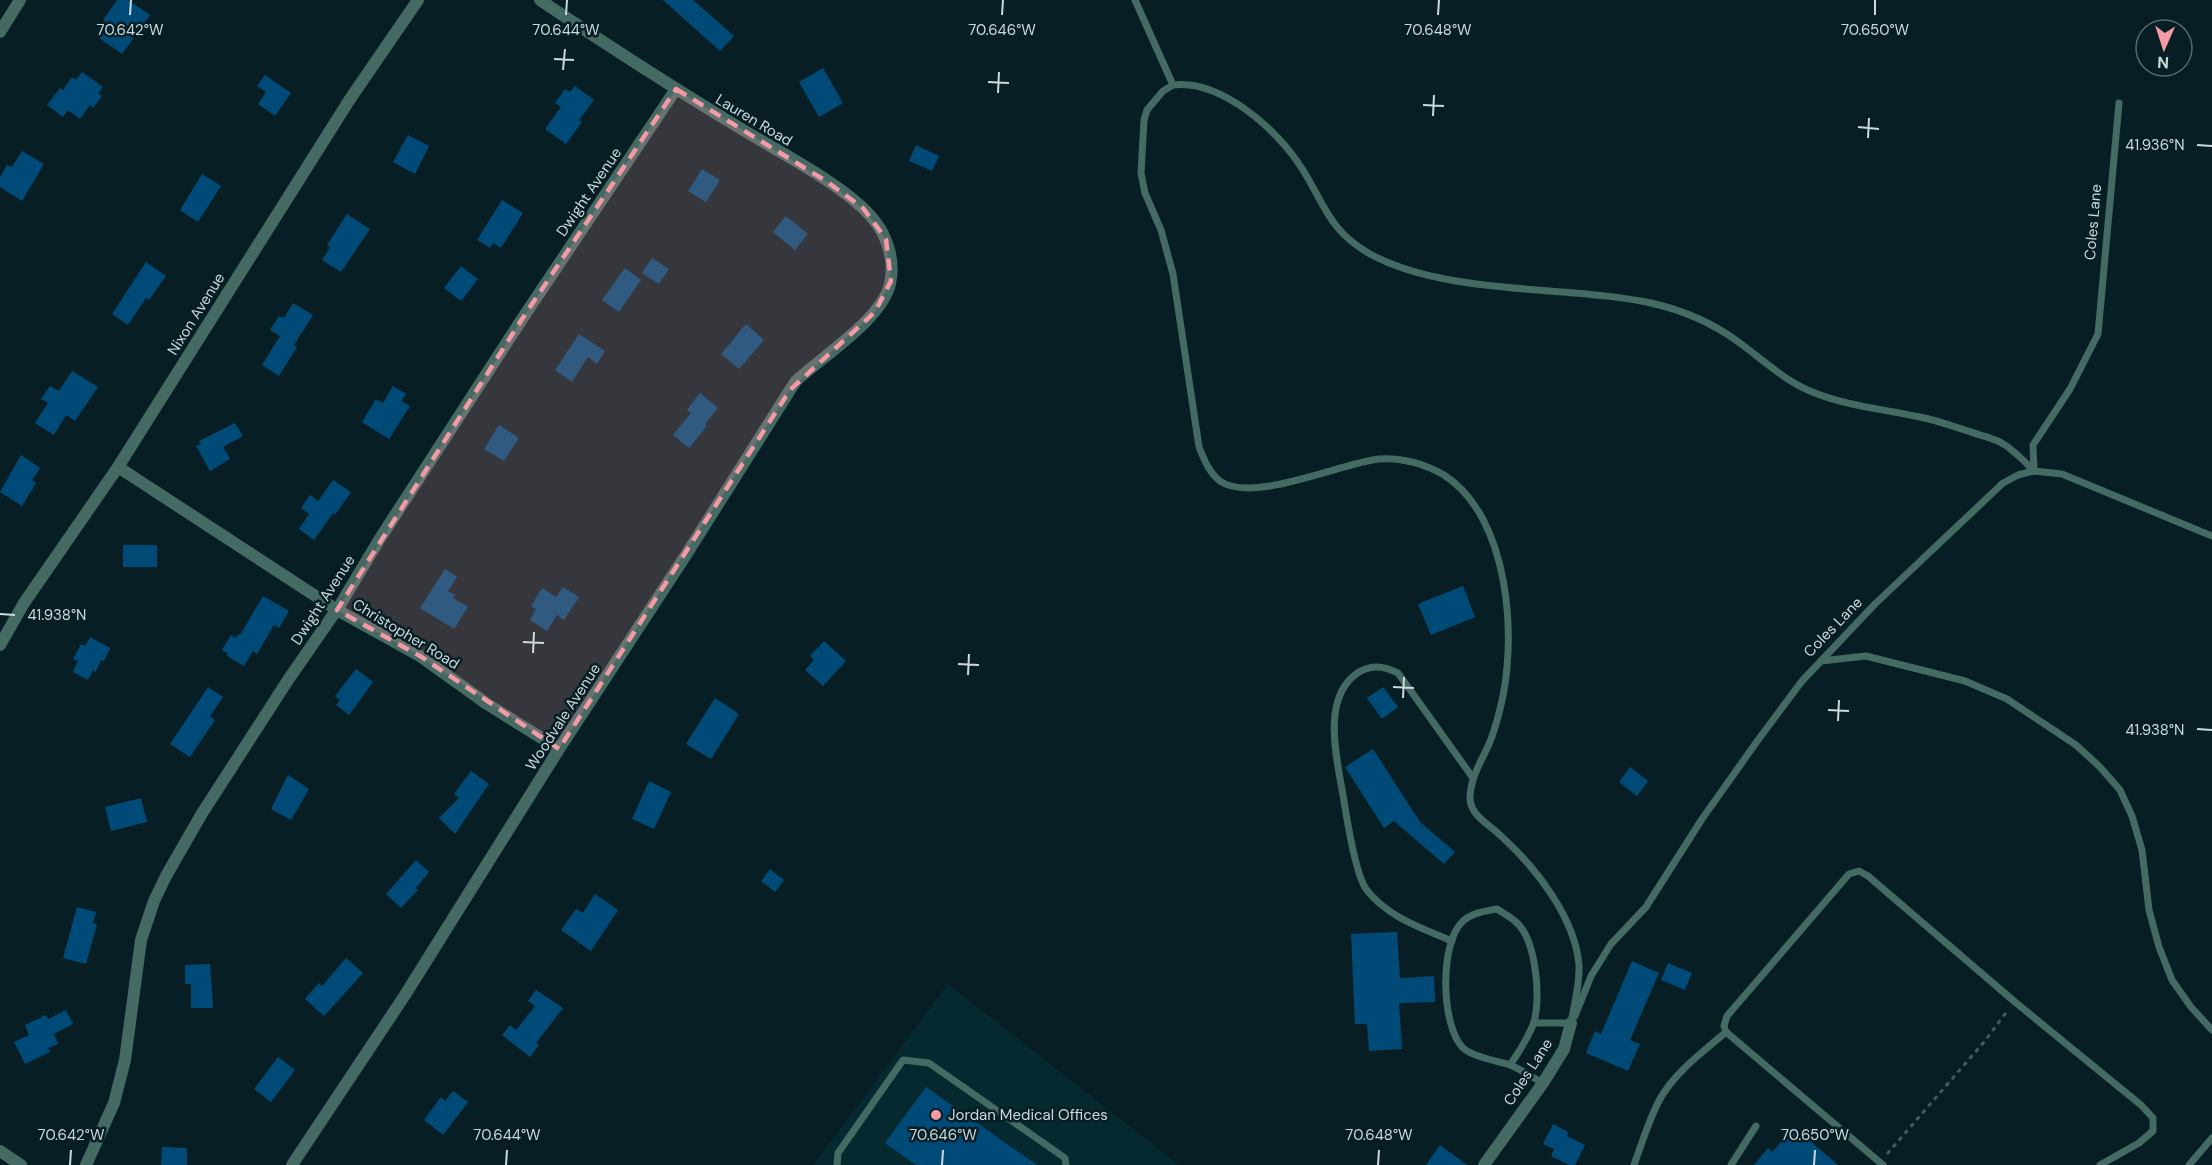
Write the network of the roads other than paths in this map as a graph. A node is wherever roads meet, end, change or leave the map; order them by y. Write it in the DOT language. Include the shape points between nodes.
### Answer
graph roads {
  1 [pos="21,0"];
  2 [pos="418,0"];
  3 [pos="540,0"];
  4 [pos="1135,0"];
  5 [pos="0,32"];
  6 [pos="1173,85"];
  7 [pos="676,89"];
  8 [pos="2119,103"];
  9 [pos="881,304"];
  10 [pos="118,467"];
  11 [pos="2034,471"];
  12 [pos="2212,536"];
  13 [pos="337,610"];
  14 [pos="0,645"];
  15 [pos="1821,661"];
  16 [pos="559,749"];
  17 [pos="1473,778"];
  18 [pos="1452,941"];
  19 [pos="1534,1023"];
  20 [pos="1570,1023"];
  21 [pos="2212,1030"];
  22 [pos="1726,1032"];
  23 [pos="1510,1065"];
  24 [pos="1543,1083"];
  25 [pos="1756,1126"];
  26 [pos="2212,1138"];
  27 [pos="0,1151"];
  28 [pos="1882,1164"];
  29 [pos="21,1165"];
  30 [pos="86,1165"];
  31 [pos="292,1165"];
  32 [pos="837,1165"];
  33 [pos="1065,1165"];
  34 [pos="1484,1165"];
  35 [pos="1634,1165"];
  36 [pos="1731,1165"];
  37 [pos="2100,1165"];
  38 [pos="2189,1165"];
  1 -- 5 [label="street"];
  2 -- 10 [label="street, Nixon Avenue" via="350,99"];
  3 -- 7 [label="street, Lauren Road"];
  4 -- 6 [label="lane"];
  6 -- 11 [label="lane" via="1194,85 1216,92 1257,120 1294,157 1339,230 1386,261 1453,279 1620,298 1671,308 1714,326 1806,389 1838,401 1922,417 1991,438 2013,451"];
  6 -- 17 [label="lane" via="1163,91 1144,120 1141,173 1173,274 1204,461 1220,481 1245,487 1294,482 1366,461 1397,460 1430,468 1467,496 1494,548 1507,597 1509,628 1501,708"];
  7 -- 9 [label="street, Lauren Road" via="826,181 873,218 886,239 891,260 891,281"];
  7 -- 13 [label="street, Dwight Avenue" via="522,319"];
  8 -- 11 [label="lane, Coles Lane" via="2098,334 2070,389 2033,445"];
  9 -- 16 [label="street, Woodvale Avenue" via="858,329 796,381"];
  10 -- 13 [label="street, Christopher Road"];
  10 -- 14 [label="street, Nixon Avenue" via="24,603"];
  11 -- 12 [label="lane" via="2062,474"];
  11 -- 15 [label="lane, Coles Lane" via="2010,478 1995,489"];
  13 -- 16 [label="street, Christopher Road" via="420,656"];
  13 -- 30 [label="street, Dwight Avenue" via="201,815 154,901 141,939 125,1060 114,1103"];
  15 -- 20 [label="lane, Coles Lane" via="1758,740 1646,907 1611,944 1591,976"];
  15 -- 21 [label="lane" via="1866,656 1965,681 2007,699 2076,745 2100,767 2120,790 2132,816 2142,850 2149,910 2172,980"];
  16 -- 31 [label="street, Woodvale Avenue" via="405,995"];
  17 -- 18 [label="lane" via="1398,673 1384,666 1364,669 1342,688 1336,704 1335,739 1349,833 1364,887 1380,905"];
  17 -- 20 [label="lane" via="1473,810 1533,868 1569,928 1579,966"];
  18 -- 19 [label="lane" via="1462,922 1476,913 1497,909 1518,923 1529,943 1539,993"];
  18 -- 23 [label="lane" via="1446,962 1449,1017 1454,1034 1464,1049"];
  19 -- 20 [label="lane"];
  19 -- 23 [label="lane"];
  20 -- 24 [label="street, Coles Lane" via="1564,1049"];
  22 -- 28 [label="lane"];
  22 -- 35 [label="lane" via="1660,1098"];
  22 -- 37 [label="lane" via="1727,1016 1849,874 1859,871 2153,1118 2153,1131"];
  23 -- 24 [label="lane"];
  24 -- 34 [label="street, Coles Lane"];
  25 -- 36 [label="lane"];
  26 -- 38 [label="lane"];
  27 -- 29 [label="street"];
  32 -- 33 [label="lane" via="838,1153 903,1060 929,1063 1065,1158"];
}
